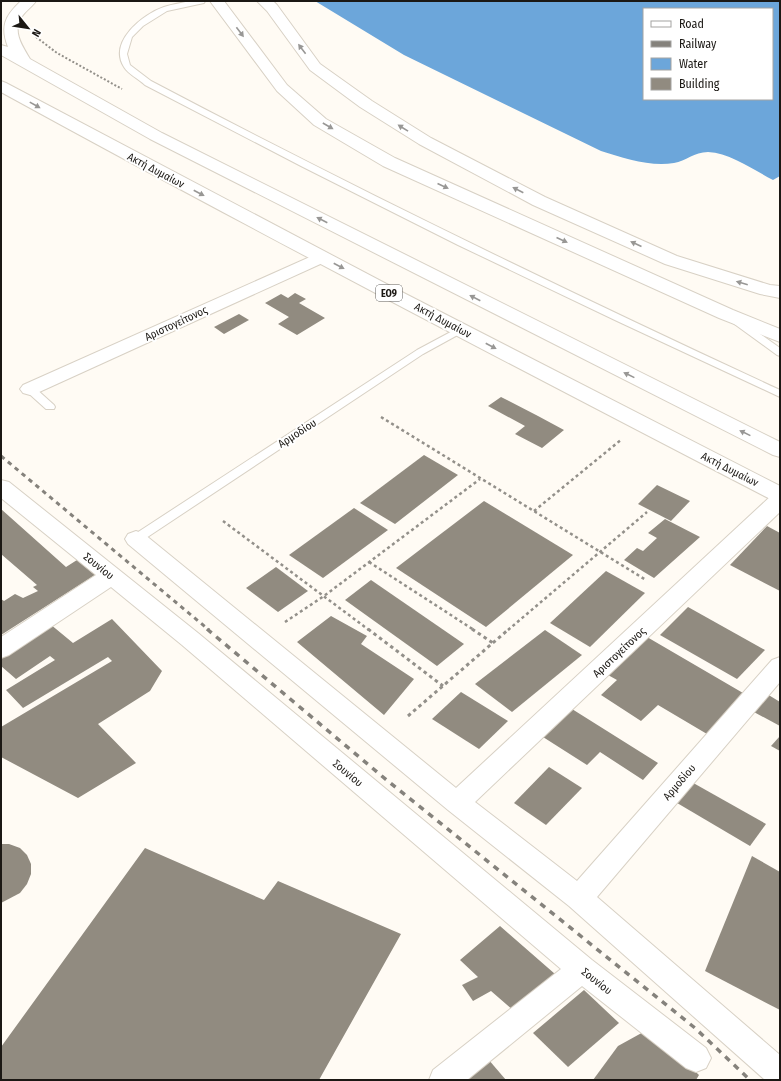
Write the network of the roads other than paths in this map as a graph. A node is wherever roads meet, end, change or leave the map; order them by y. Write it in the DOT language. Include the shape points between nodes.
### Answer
graph roads {
  1 [pos="29,1"];
  2 [pos="201,1"];
  3 [pos="216,1"];
  4 [pos="264,1"];
  5 [pos="1,49"];
  6 [pos="25,63"];
  7 [pos="1,86"];
  8 [pos="321,257"];
  9 [pos="780,292"];
  10 [pos="726,314"];
  11 [pos="460,330"];
  12 [pos="780,336"];
  13 [pos="780,353"];
  14 [pos="30,389"];
  15 [pos="780,394"];
  16 [pos="50,407"];
  17 [pos="780,450"];
  18 [pos="1,487"];
  19 [pos="780,495"];
  20 [pos="780,500"];
  21 [pos="136,539"];
  22 [pos="111,576"];
  23 [pos="1,649"];
  24 [pos="780,666"];
  25 [pos="458,803"];
  26 [pos="579,898"];
  27 [pos="582,969"];
  28 [pos="696,1058"];
  29 [pos="780,1074"];
  30 [pos="444,1080"];
  1 -- 6 [label="main road" via="18,10 8,25 10,35"];
  2 -- 15 [label="lane" via="165,10 140,24 128,36 123,54 127,66 148,83 355,191 600,311"];
  3 -- 10 [label="main road, one-way" via="282,88 320,122 389,162"];
  9 -- 4 [label="main road, one-way" via="671,260 539,201 425,141 366,104 315,67 272,8"];
  5 -- 6 [label="main road"];
  17 -- 6 [label="main road, one-way" via="170,143"];
  7 -- 8 [label="main road, Ακτή Δυμαίων / ΕΟ9, one-way"];
  8 -- 11 [label="main road, Ακτή Δυμαίων / ΕΟ9, one-way"];
  8 -- 14 [label="main road, Αριστογείτονος"];
  10 -- 12 [label="main road"];
  10 -- 13 [label="lane"];
  11 -- 19 [label="main road, Ακτή Δυμαίων / ΕΟ9, one-way"];
  11 -- 21 [label="lane, Αρμοδίου" via="420,352"];
  14 -- 16 [label="lane"];
  18 -- 22 [label="main road, Σουνίου"];
  20 -- 25 [label="main road, Αριστογείτονος"];
  21 -- 25 [label="main road"];
  22 -- 23 [label="main road"];
  22 -- 27 [label="main road, Σουνίου" via="190,639"];
  24 -- 26 [label="main road, Αρμοδίου"];
  25 -- 26 [label="main road"];
  26 -- 29 [label="main road"];
  27 -- 28 [label="main road, Σουνίου"];
  27 -- 30 [label="main road"];
}
